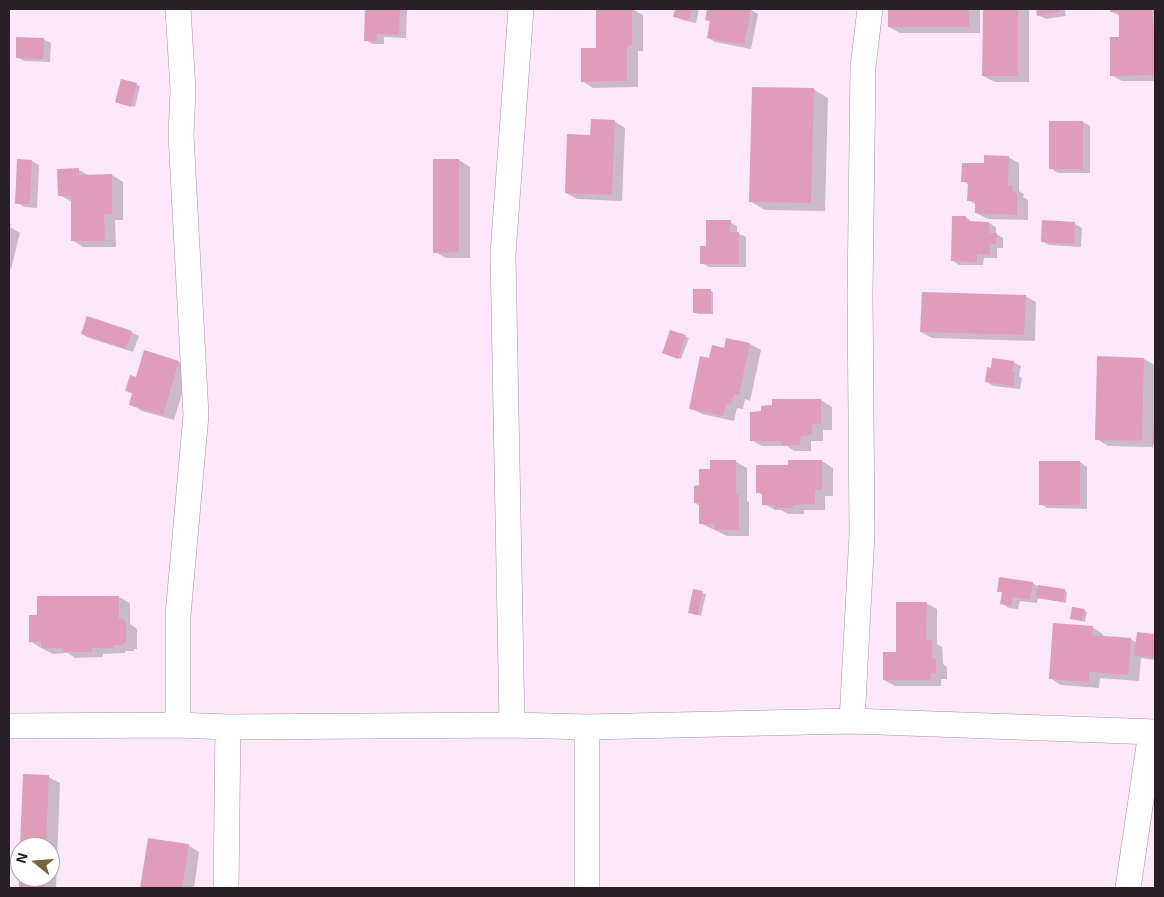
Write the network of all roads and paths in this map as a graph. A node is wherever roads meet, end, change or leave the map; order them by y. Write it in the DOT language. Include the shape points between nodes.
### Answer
graph roads {
  1 [pos="178,9"];
  2 [pos="521,9"];
  3 [pos="870,9"];
  4 [pos="852,721"];
  5 [pos="178,725"];
  6 [pos="512,725"];
  7 [pos="9,726"];
  8 [pos="228,727"];
  9 [pos="587,727"];
  10 [pos="1153,732"];
  11 [pos="226,888"];
  12 [pos="587,888"];
  13 [pos="1128,888"];
  1 -- 5 [label="street" via="183,90 181,135 196,415 178,615"];
  2 -- 6 [label="street" via="504,254"];
  3 -- 4 [label="street" via="863,67 860,294 862,534"];
  4 -- 9 [label="street"];
  4 -- 10 [label="street"];
  5 -- 7 [label="street"];
  5 -- 8 [label="street"];
  6 -- 8 [label="street"];
  6 -- 9 [label="street"];
  8 -- 11 [label="street"];
  9 -- 12 [label="street"];
  10 -- 13 [label="street"];
}
